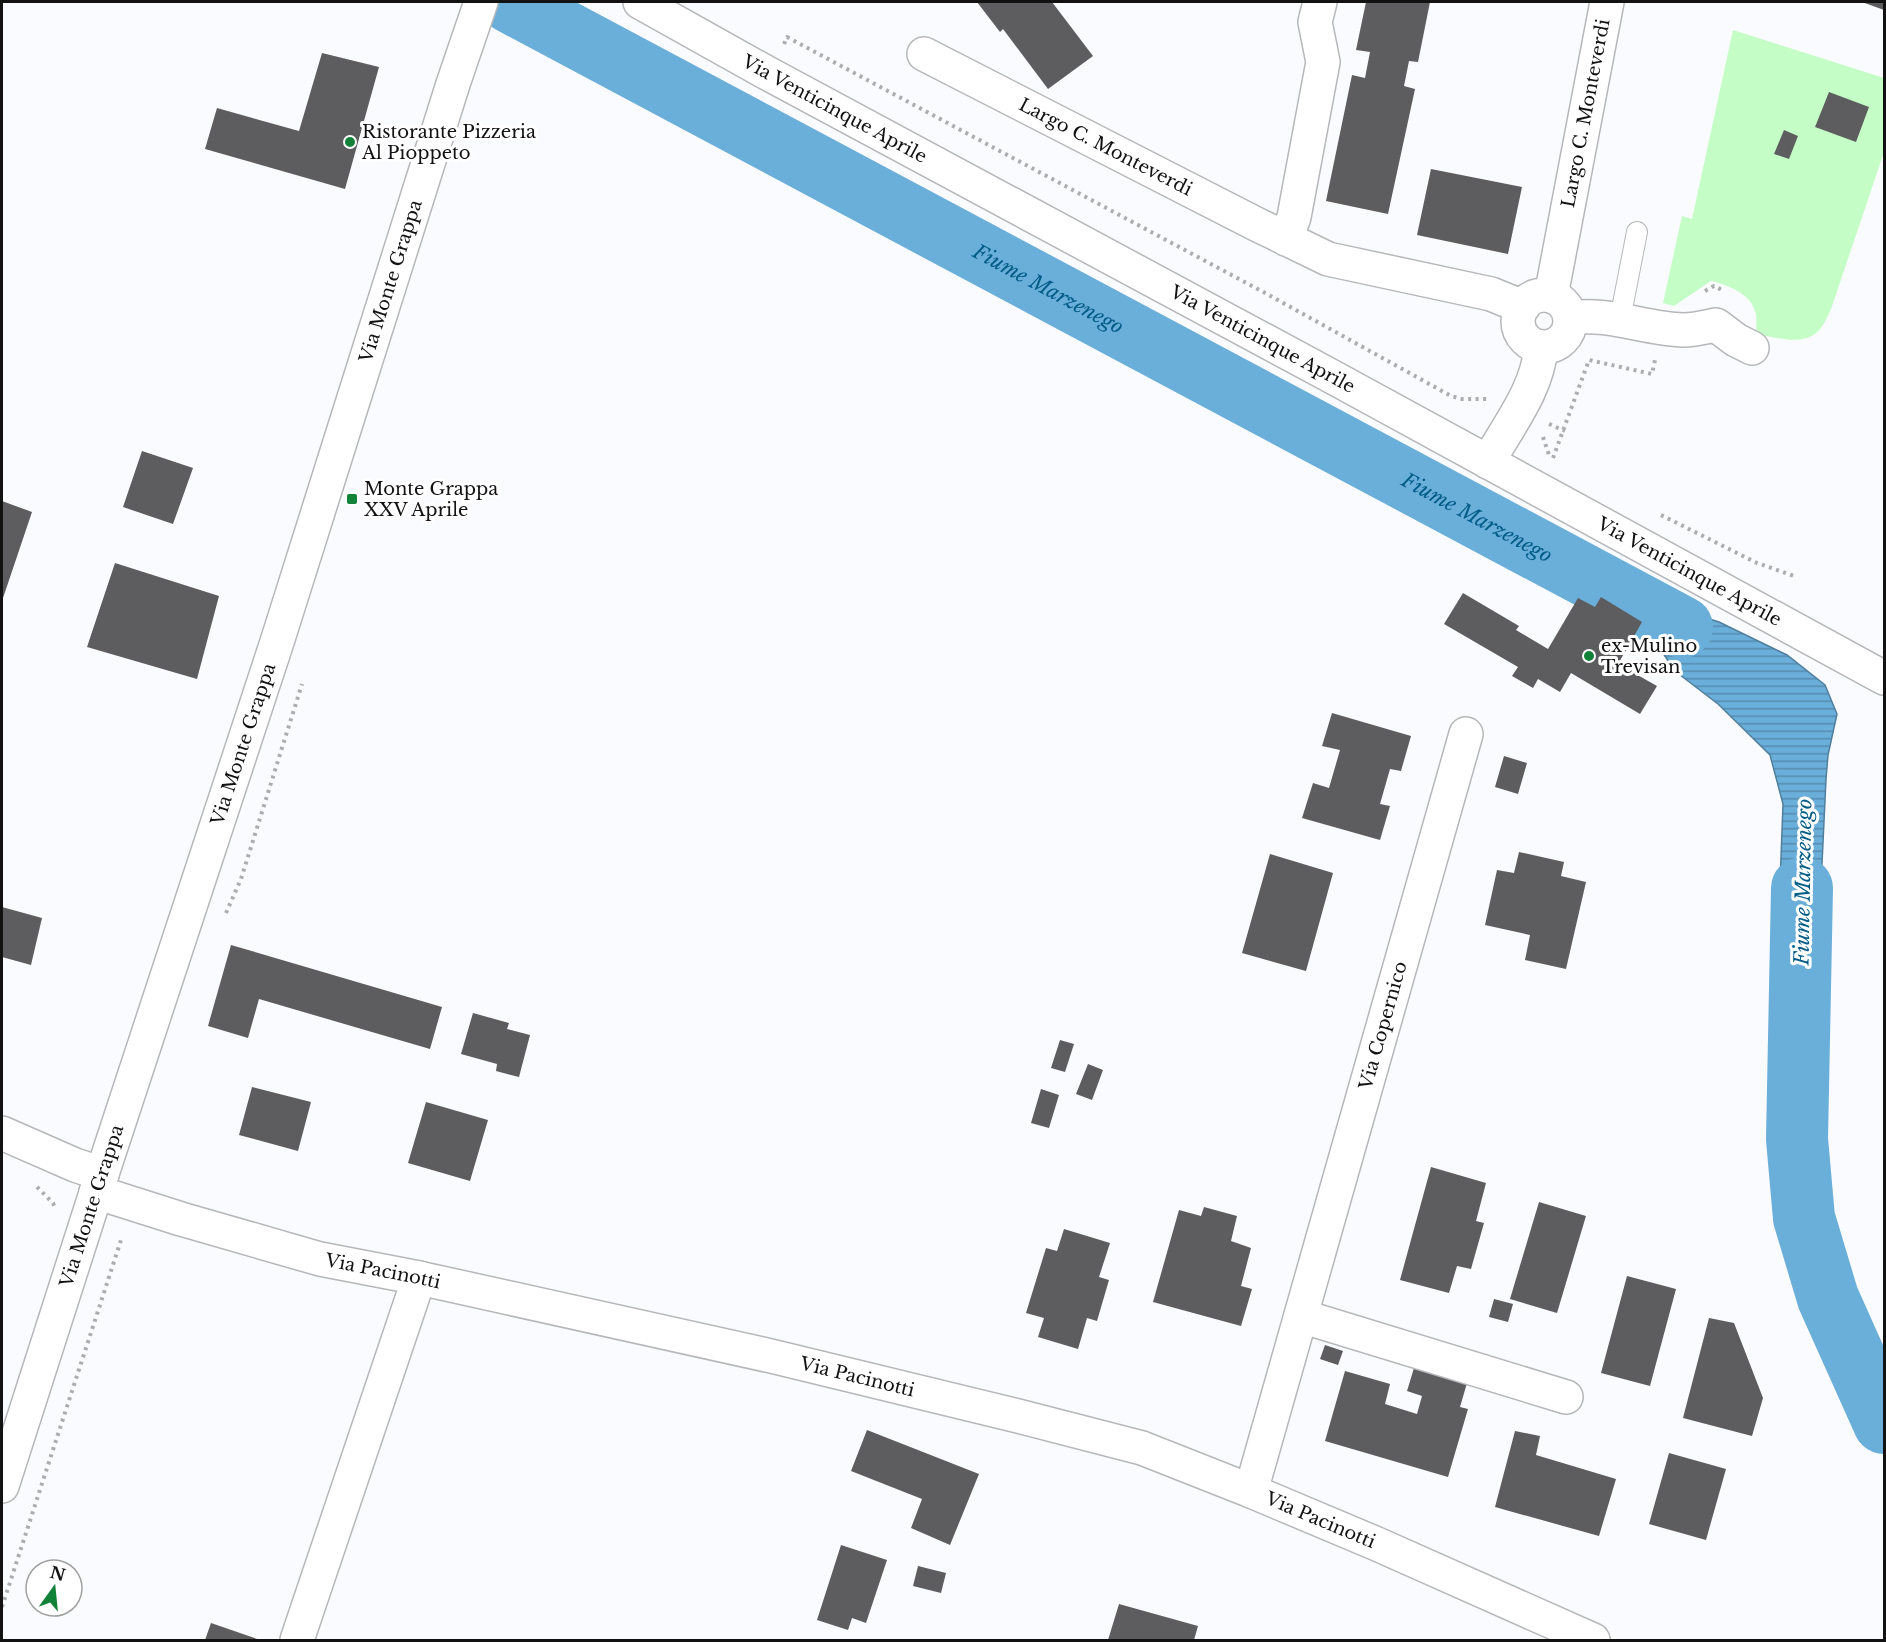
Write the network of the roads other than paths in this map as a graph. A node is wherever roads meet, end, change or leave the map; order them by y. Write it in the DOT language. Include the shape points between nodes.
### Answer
graph roads {
  1 [pos="481,2"];
  2 [pos="640,2"];
  3 [pos="1320,2"];
  4 [pos="1608,2"];
  5 [pos="924,54"];
  6 [pos="1638,232"];
  7 [pos="1286,239"];
  8 [pos="1548,307"];
  9 [pos="1620,320"];
  10 [pos="1541,347"];
  11 [pos="1752,348"];
  12 [pos="1488,462"];
  13 [pos="1884,678"];
  14 [pos="1466,734"];
  15 [pos="2,1133"];
  16 [pos="99,1183"];
  17 [pos="419,1278"];
  18 [pos="1301,1316"];
  19 [pos="1566,1397"];
  20 [pos="2,1486"];
  21 [pos="1251,1491"];
  22 [pos="297,1641"];
  23 [pos="1593,1641"];
  1 -- 16 [label="street, Via Monte Grappa"];
  2 -- 12 [label="street, Via Venticinque Aprile"];
  3 -- 7 [label="street" via="1316,22 1323,62 1294,218"];
  4 -- 8 [label="street, Largo C. Monteverdi"];
  5 -- 7 [label="street, Largo C. Monteverdi"];
  6 -- 9 [label="lane"];
  7 -- 8 [label="street, Largo C. Monteverdi" via="1328,259"];
  8 -- 9 [label="street, Largo C. Monteverdi"];
  8 -- 10 [label="street, Largo C. Monteverdi" via="1570,327 1559,343"];
  8 -- 10 [label="street, Largo C. Monteverdi" via="1519,317 1523,336"];
  9 -- 11 [label="street, Largo C. Monteverdi" via="1685,330 1716,325"];
  10 -- 12 [label="street" via="1534,379"];
  12 -- 13 [label="street, Via Venticinque Aprile"];
  14 -- 18 [label="street, Via Copernico"];
  15 -- 16 [label="street, Via Pacinotti" via="75,1165"];
  16 -- 17 [label="street, Via Pacinotti" via="181,1219 320,1259"];
  16 -- 20 [label="street, Via Monte Grappa"];
  17 -- 21 [label="street, Via Pacinotti" via="771,1356 1029,1419 1142,1448"];
  17 -- 22 [label="street"];
  18 -- 19 [label="street"];
  18 -- 21 [label="street, Via Copernico"];
  21 -- 23 [label="street, Via Pacinotti"];
}
